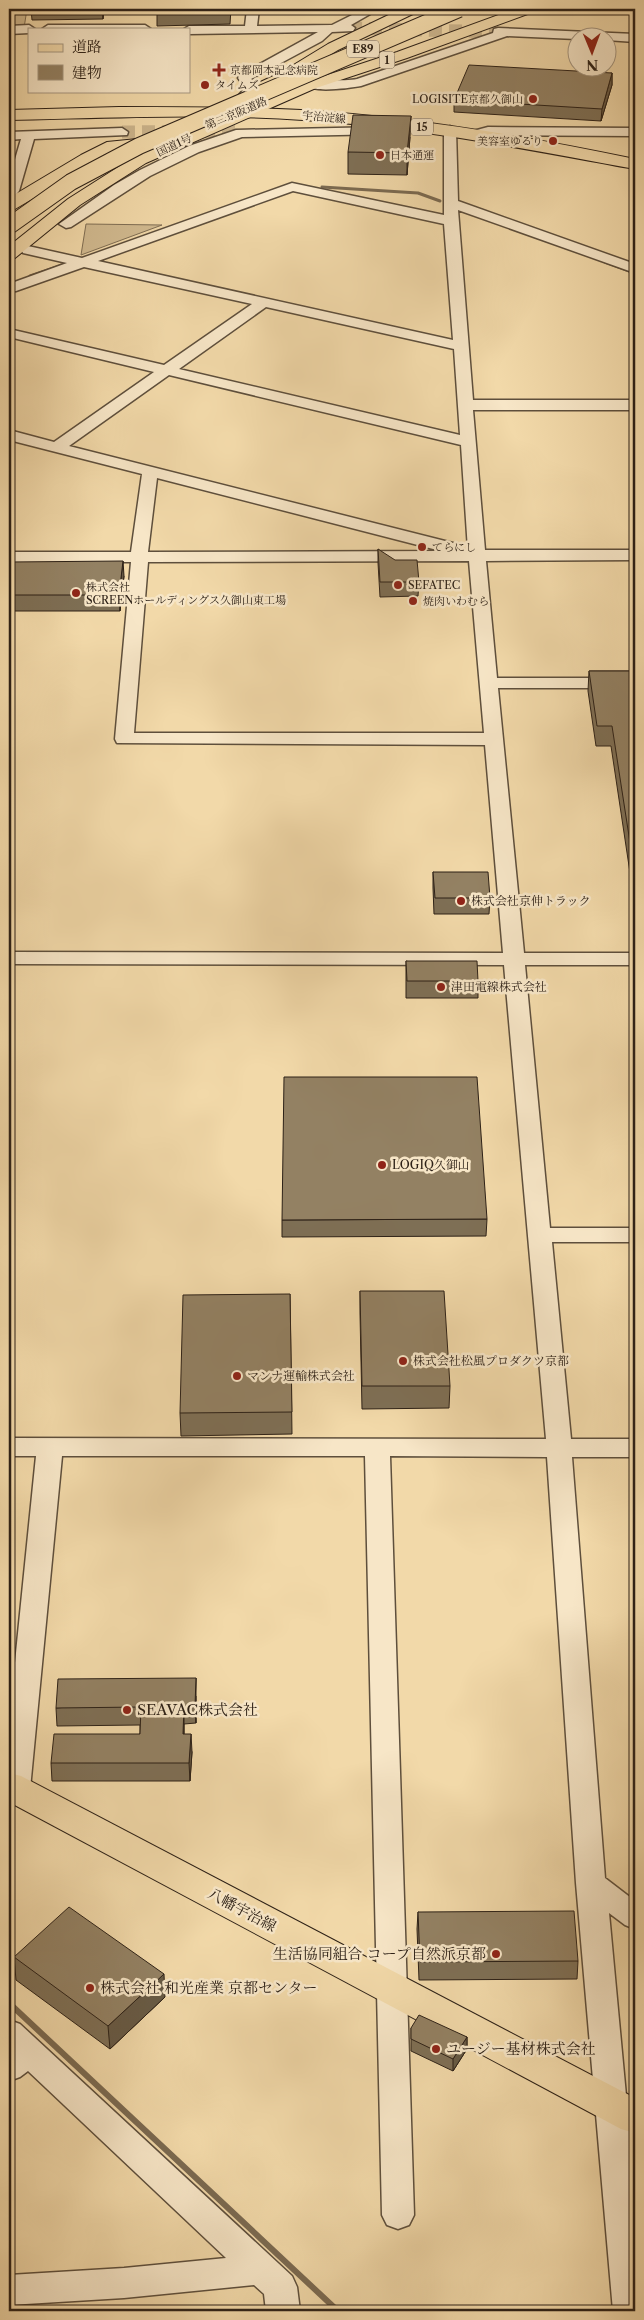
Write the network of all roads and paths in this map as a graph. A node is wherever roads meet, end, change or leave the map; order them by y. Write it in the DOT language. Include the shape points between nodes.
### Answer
graph roads {
  1 [pos="253,9"];
  2 [pos="373,9"];
  3 [pos="412,9"];
  4 [pos="432,9"];
  5 [pos="507,9"];
  6 [pos="528,9"];
  7 [pos="465,11"];
  8 [pos="332,28"];
  9 [pos="349,28"];
  10 [pos="28,29"];
  11 [pos="251,29"];
  12 [pos="9,30"];
  13 [pos="190,30"];
  14 [pos="635,38"];
  15 [pos="333,47"];
  16 [pos="402,55"];
  17 [pos="311,85"];
  18 [pos="244,88"];
  19 [pos="147,112"];
  20 [pos="206,112"];
  21 [pos="248,113"];
  22 [pos="9,114"];
  23 [pos="421,127"];
  24 [pos="450,130"];
  25 [pos="241,131"];
  26 [pos="383,131"];
  27 [pos="635,132"];
  28 [pos="119,134"];
  29 [pos="478,134"];
  30 [pos="9,136"];
  31 [pos="33,136"];
  32 [pos="190,136"];
  33 [pos="137,144"];
  34 [pos="160,159"];
  35 [pos="136,163"];
  36 [pos="635,164"];
  37 [pos="9,194"];
  38 [pos="451,203"];
  39 [pos="9,205"];
  40 [pos="9,221"];
  41 [pos="451,221"];
  42 [pos="66,224"];
  43 [pos="9,226"];
  44 [pos="9,246"];
  45 [pos="28,250"];
  46 [pos="635,253"];
  47 [pos="9,254"];
  48 [pos="592,254"];
  49 [pos="82,262"];
  50 [pos="635,269"];
  51 [pos="9,270"];
  52 [pos="11,288"];
  53 [pos="264,302"];
  54 [pos="9,333"];
  55 [pos="461,346"];
  56 [pos="167,370"];
  57 [pos="635,404"];
  58 [pos="466,405"];
  59 [pos="9,435"];
  60 [pos="470,442"];
  61 [pos="58,447"];
  62 [pos="150,472"];
  63 [pos="635,555"];
  64 [pos="477,556"];
  65 [pos="9,557"];
  66 [pos="139,557"];
  67 [pos="635,683"];
  68 [pos="491,684"];
  69 [pos="495,739"];
  70 [pos="9,958"];
  71 [pos="513,959"];
  72 [pos="635,959"];
  73 [pos="539,1235"];
  74 [pos="635,1235"];
  75 [pos="9,1447"];
  76 [pos="50,1447"];
  77 [pos="377,1447"];
  78 [pos="559,1447"];
  79 [pos="635,1448"];
  80 [pos="12,1788"];
  81 [pos="591,1883"];
  82 [pos="635,1917"];
  83 [pos="394,1990"];
  84 [pos="16,2051"];
  85 [pos="623,2110"];
  86 [pos="398,2215"];
  87 [pos="261,2269"];
  88 [pos="9,2290"];
  89 [pos="283,2311"];
  90 [pos="630,2311"];
  1 -- 11 [label="street"];
  2 -- 8 [label="street"];
  3 -- 15 [label="main road, 国道1号 / 1"];
  4 -- 15 [label="main road" via="378,33"];
  5 -- 16 [label="main road"];
  6 -- 16 [label="main road, 国道1号 / 1"];
  7 -- 43 [label="main road, 第二京阪道路 / E89, bridge" via="139,146 72,182"];
  7 -- 44 [label="main road, 第二京阪道路 / E89" via="127,163 58,206"];
  8 -- 9 [label="street"];
  8 -- 11 [label="street"];
  8 -- 18 [label="street" via="244,78"];
  10 -- 12 [label="street"];
  11 -- 13 [label="street"];
  14 -- 17 [label="street" via="502,32 360,82"];
  15 -- 18 [label="main road, 国道1号 / 1" via="287,75"];
  16 -- 17 [label="main road, 国道1号 / 1"];
  17 -- 21 [label="main road, 国道1号 / 1"];
  18 -- 20 [label="main road, 国道1号 / 1"];
  19 -- 20 [label="main road, 宇治淀線 / 15"];
  19 -- 22 [label="main road, 宇治淀線 / 15"];
  19 -- 32 [label="main road" via="170,116"];
  20 -- 21 [label="main road, 宇治淀線 / 15"];
  20 -- 32 [label="main road, 国道1号 / 1"];
  21 -- 23 [label="main road, 宇治淀線 / 15"];
  21 -- 32 [label="main road, 国道1号 / 1"];
  23 -- 24 [label="main road, 宇治淀線 / 15"];
  23 -- 26 [label="street"];
  24 -- 29 [label="main road, 宇治淀線 / 15"];
  24 -- 38 [label="street"];
  25 -- 26 [label="street"];
  26 -- 32 [label="street"];
  27 -- 29 [label="street" via="488,130"];
  28 -- 31 [label="street"];
  29 -- 36 [label="main road, 宇治淀線 / 15"];
  30 -- 31 [label="street"];
  31 -- 37 [label="street"];
  32 -- 33 [label="main road, 国道1号 / 1"];
  32 -- 34 [label="main road" via="178,151"];
  32 -- 35 [label="main road, 国道1号 / 1"];
  32 -- 42 [label="street"];
  33 -- 39 [label="main road" via="113,145"];
  33 -- 40 [label="main road, 国道1号 / 1" via="63,182"];
  34 -- 35 [label="street"];
  34 -- 45 [label="main road" via="79,206 50,227"];
  35 -- 47 [label="main road, 国道1号 / 1" via="74,202"];
  38 -- 41 [label="street"];
  38 -- 48 [label="street"];
  41 -- 49 [label="street" via="292,187"];
  41 -- 55 [label="street"];
  45 -- 49 [label="street"];
  45 -- 51 [label="main road"];
  46 -- 48 [label="street"];
  48 -- 50 [label="street"];
  49 -- 52 [label="street"];
  49 -- 53 [label="street"];
  53 -- 55 [label="street"];
  53 -- 56 [label="street"];
  54 -- 56 [label="street"];
  55 -- 58 [label="street"];
  56 -- 60 [label="street"];
  56 -- 61 [label="street"];
  57 -- 58 [label="street"];
  58 -- 60 [label="street"];
  59 -- 61 [label="street"];
  60 -- 64 [label="street"];
  61 -- 62 [label="street"];
  62 -- 64 [label="street"];
  62 -- 66 [label="street"];
  63 -- 64 [label="street"];
  64 -- 66 [label="street"];
  64 -- 68 [label="street"];
  65 -- 66 [label="street"];
  66 -- 69 [label="street" via="124,739"];
  67 -- 68 [label="street"];
  68 -- 69 [label="street"];
  69 -- 71 [label="street"];
  70 -- 71 [label="street"];
  71 -- 72 [label="street"];
  71 -- 73 [label="street"];
  73 -- 74 [label="street"];
  73 -- 78 [label="street"];
  75 -- 76 [label="street"];
  76 -- 77 [label="street"];
  76 -- 80 [label="street"];
  77 -- 78 [label="street"];
  77 -- 83 [label="street"];
  78 -- 79 [label="street"];
  78 -- 81 [label="street"];
  80 -- 83 [label="main road, 八幡宇治線"];
  81 -- 82 [label="street"];
  81 -- 85 [label="street"];
  83 -- 85 [label="main road, 八幡宇治線"];
  83 -- 86 [label="street"];
  84 -- 87 [label="street"];
  85 -- 90 [label="street"];
  87 -- 88 [label="street" via="124,2283"];
  87 -- 89 [label="street" via="280,2287"];
}
